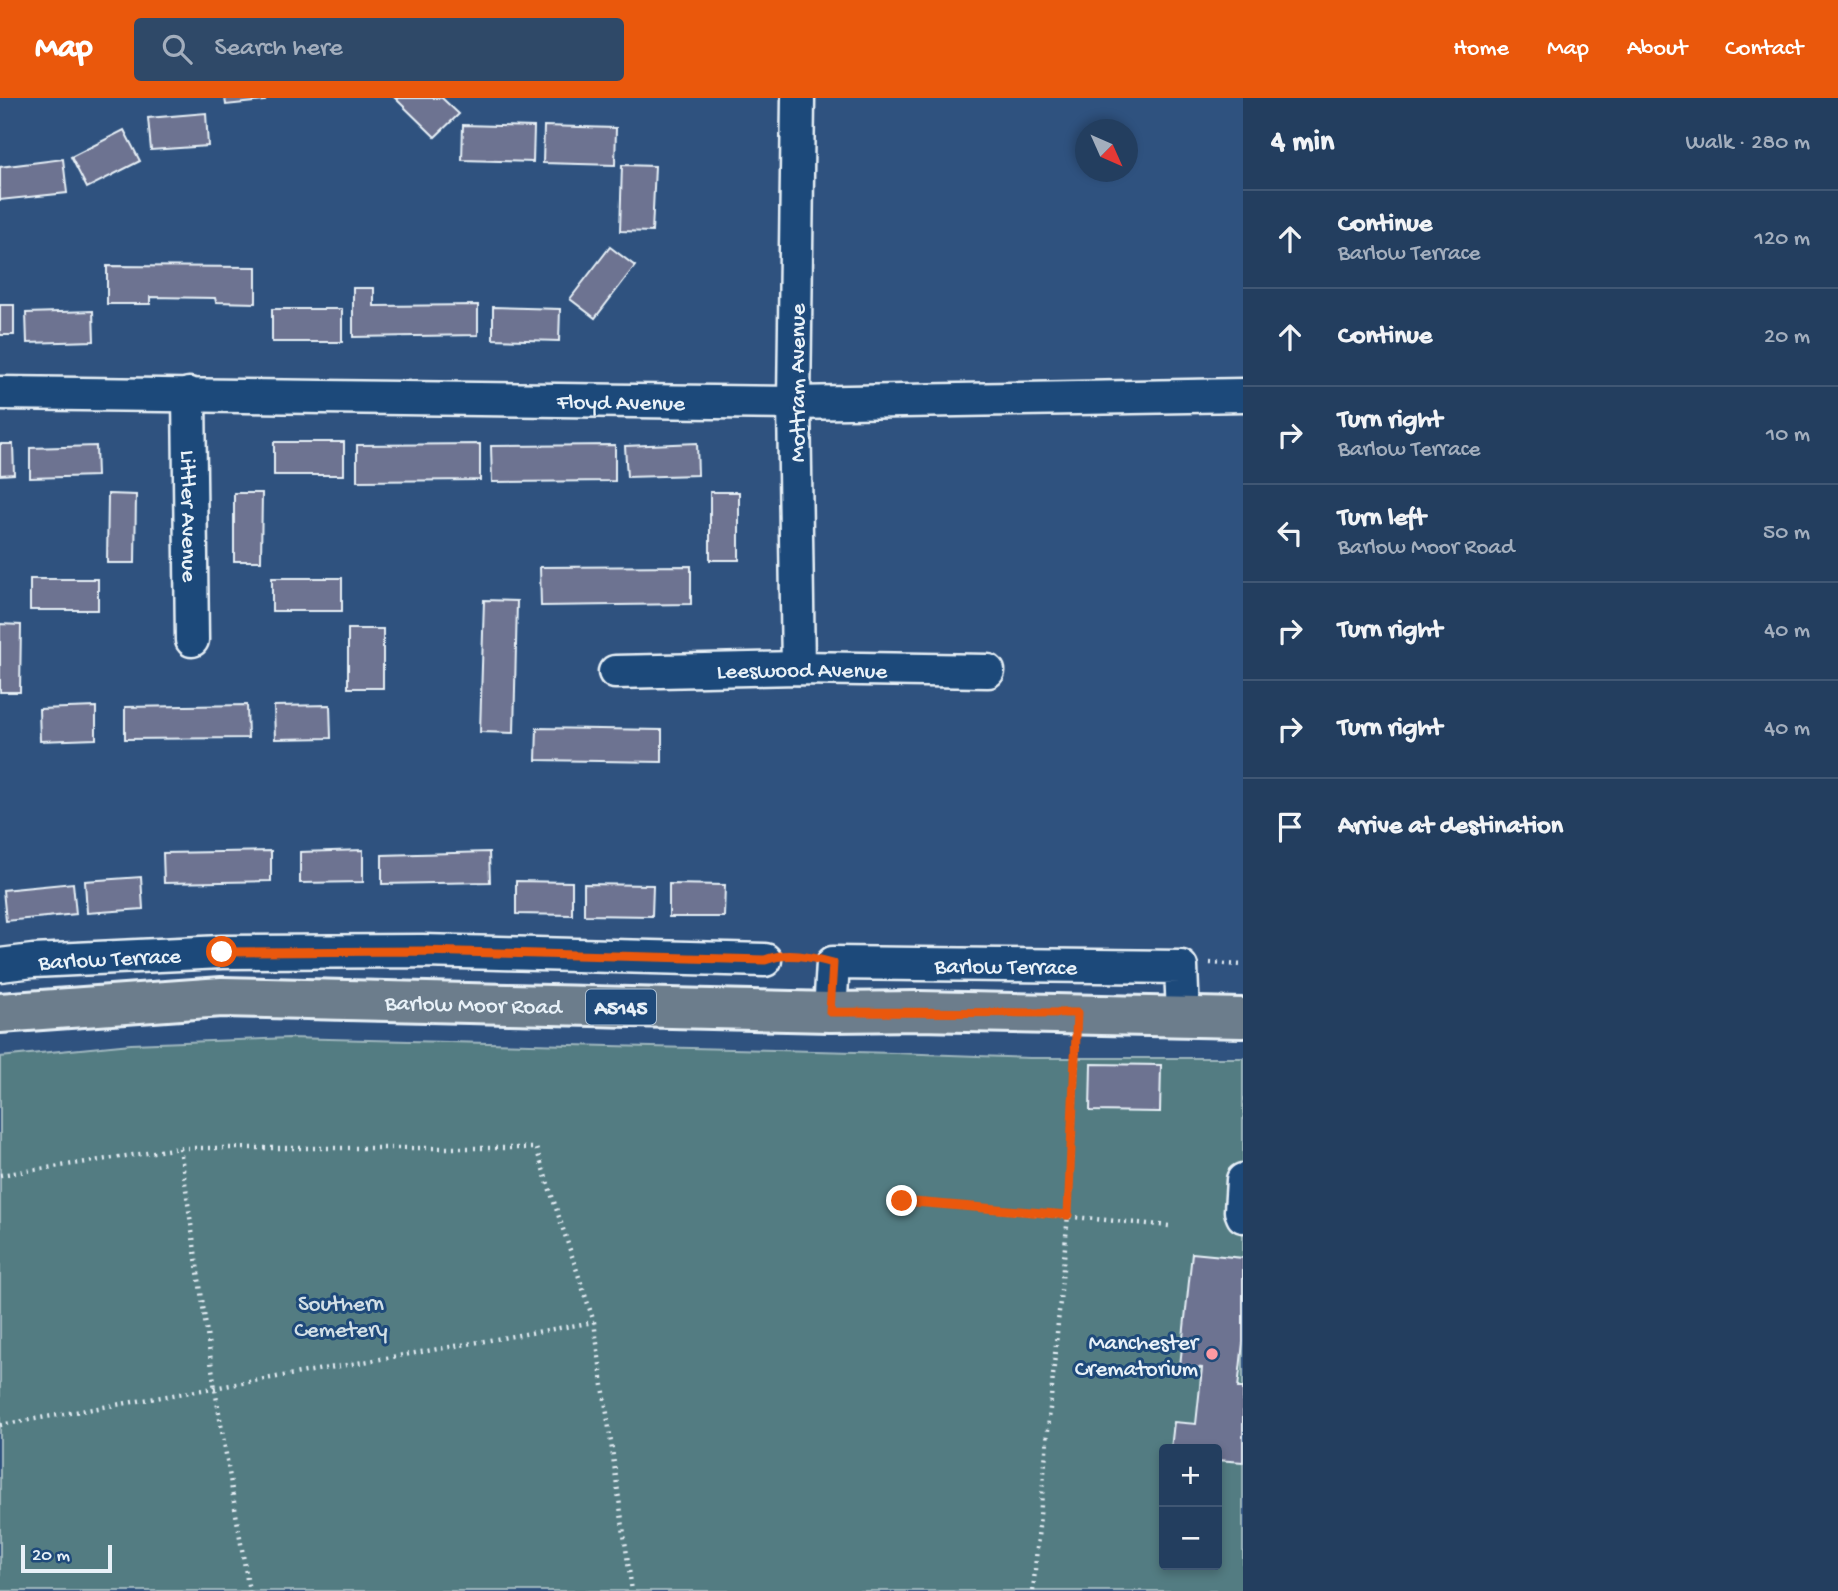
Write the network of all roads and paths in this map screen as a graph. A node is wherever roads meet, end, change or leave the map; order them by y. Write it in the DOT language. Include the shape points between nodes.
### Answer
graph roads {
  1 [pos="798,98"];
  2 [pos="0,393"];
  3 [pos="189,394"];
  4 [pos="1243,395"];
  5 [pos="794,403"];
  6 [pos="192,640"];
  7 [pos="798,668"];
  8 [pos="988,671"];
  9 [pos="615,672"];
  10 [pos="765,960"];
  11 [pos="0,965"];
  12 [pos="830,1012"];
  13 [pos="0,1013"];
  14 [pos="1077,1013"];
  15 [pos="1183,1015"];
  16 [pos="1243,1017"];
  17 [pos="180,1148"];
  18 [pos="0,1175"];
  19 [pos="1243,1181"];
  20 [pos="902,1201"];
  21 [pos="1068,1215"];
  22 [pos="1243,1216"];
  23 [pos="1170,1226"];
  24 [pos="594,1322"];
  25 [pos="215,1389"];
  26 [pos="0,1426"];
  27 [pos="248,1591"];
  28 [pos="632,1591"];
  29 [pos="1033,1591"];
  1 -- 5 [label="street, Mottram Avenue"];
  2 -- 3 [label="street, Floyd Avenue"];
  3 -- 5 [label="street, Floyd Avenue"];
  3 -- 6 [label="street, Littler Avenue"];
  4 -- 5 [label="street, Floyd Avenue"];
  5 -- 7 [label="street, Mottram Avenue"];
  7 -- 8 [label="street, Leeswood Avenue"];
  7 -- 9 [label="street, Leeswood Avenue"];
  10 -- 11 [label="street, Barlow Terrace" via="422,951 222,952"];
  12 -- 13 [label="main road, Barlow Moor Road / A5145" via="222,997"];
  12 -- 14 [label="main road, Barlow Moor Road / A5145"];
  12 -- 15 [label="street, Barlow Terrace" via="833,963 1181,967"];
  14 -- 15 [label="main road, Barlow Moor Road / A5145"];
  14 -- 21 [label="path"];
  15 -- 16 [label="main road, Barlow Moor Road / A5145"];
  17 -- 18 [label="path"];
  17 -- 24 [label="path" via="536,1148"];
  17 -- 25 [label="path"];
  19 -- 22 [label="street"];
  20 -- 21 [label="path"];
  21 -- 23 [label="path"];
  21 -- 29 [label="path"];
  24 -- 25 [label="path"];
  24 -- 28 [label="path"];
  25 -- 26 [label="path"];
  25 -- 27 [label="path"];
}
